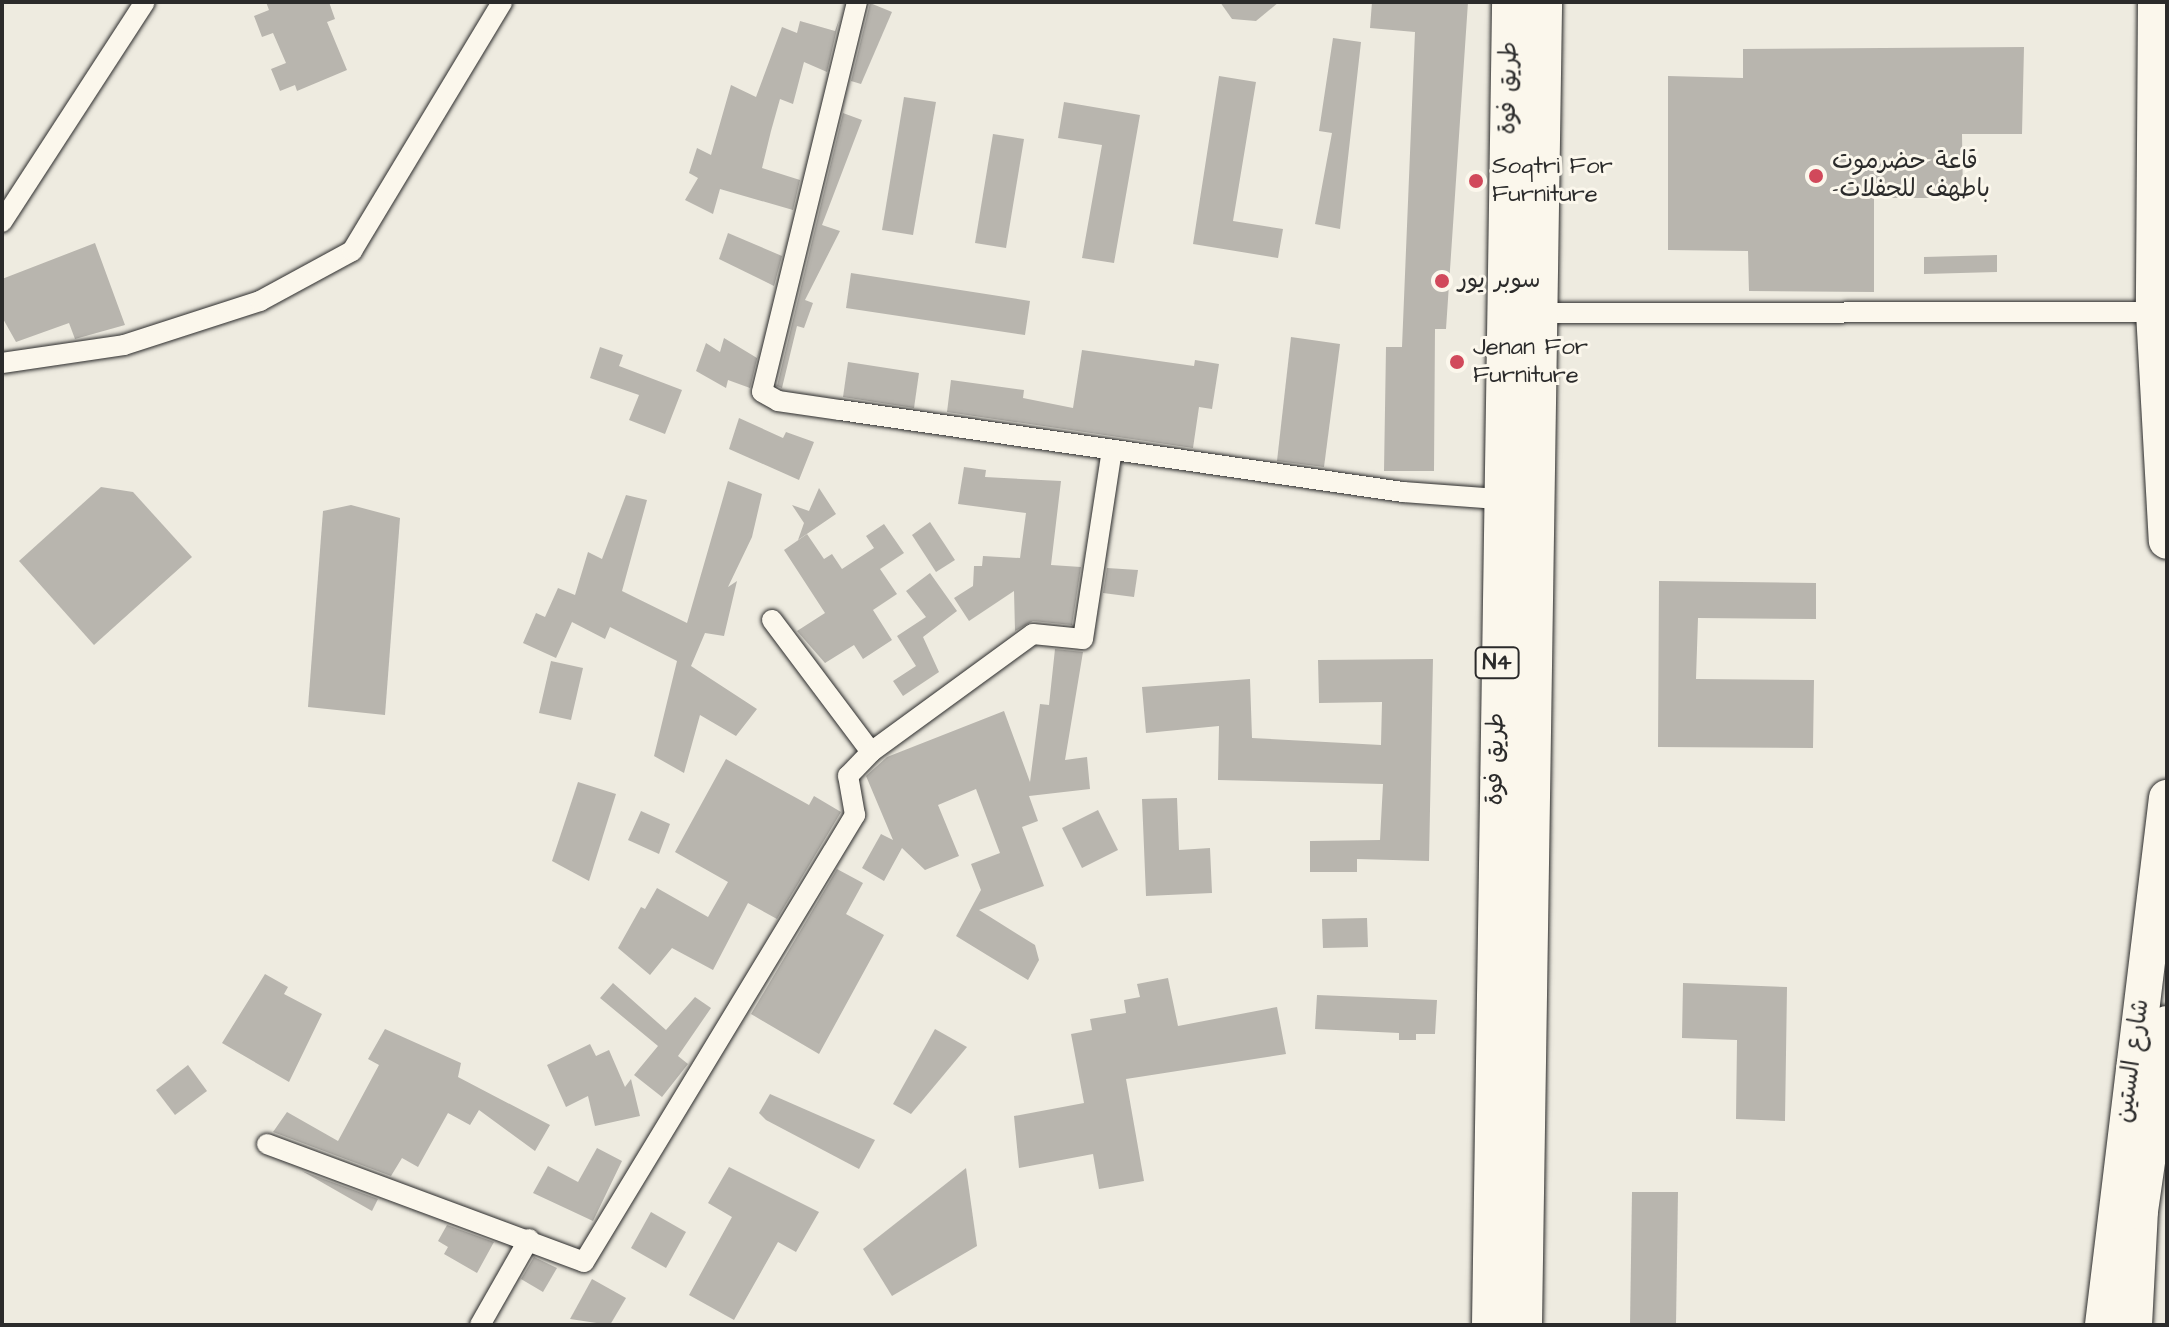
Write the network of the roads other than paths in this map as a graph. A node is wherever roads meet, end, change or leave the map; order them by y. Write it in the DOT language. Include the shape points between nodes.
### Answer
graph roads {
  1 [pos="145,2"];
  2 [pos="502,2"];
  3 [pos="857,2"];
  4 [pos="1510,2"];
  5 [pos="1544,2"];
  6 [pos="2156,2"];
  7 [pos="2,222"];
  8 [pos="2154,312"];
  9 [pos="1520,314"];
  10 [pos="2,363"];
  11 [pos="1112,450"];
  12 [pos="1498,499"];
  13 [pos="2167,541"];
  14 [pos="772,620"];
  15 [pos="871,752"];
  16 [pos="2167,798"];
  17 [pos="2167,1024"];
  18 [pos="267,1144"];
  19 [pos="529,1239"];
  20 [pos="480,1325"];
  21 [pos="1490,1325"];
  22 [pos="1524,1325"];
  23 [pos="2103,1325"];
  24 [pos="2134,1325"];
  1 -- 7 [label="street"];
  2 -- 10 [label="street" via="352,251 260,301 124,345"];
  3 -- 11 [label="street" via="762,392 778,401"];
  4 -- 9 [label="highway, طريق فوة / N4"];
  5 -- 9 [label="highway, طريق فوة / N4"];
  6 -- 8 [label="highway"];
  8 -- 9 [label="street"];
  8 -- 13 [label="highway"];
  9 -- 12 [label="highway, طريق فوة / N4"];
  9 -- 22 [label="highway, طريق فوة / N4"];
  11 -- 12 [label="street"];
  11 -- 15 [label="street" via="1083,639 1033,634"];
  12 -- 21 [label="highway, طريق فوة / N4"];
  14 -- 15 [label="street"];
  15 -- 19 [label="street" via="848,776 855,815 609,1227 584,1262"];
  16 -- 23 [label="highway, شارع الستين" via="2113,1208"];
  17 -- 24 [label="highway, شارع الستين" via="2140,1211"];
  18 -- 19 [label="street"];
  19 -- 20 [label="street"];
}
